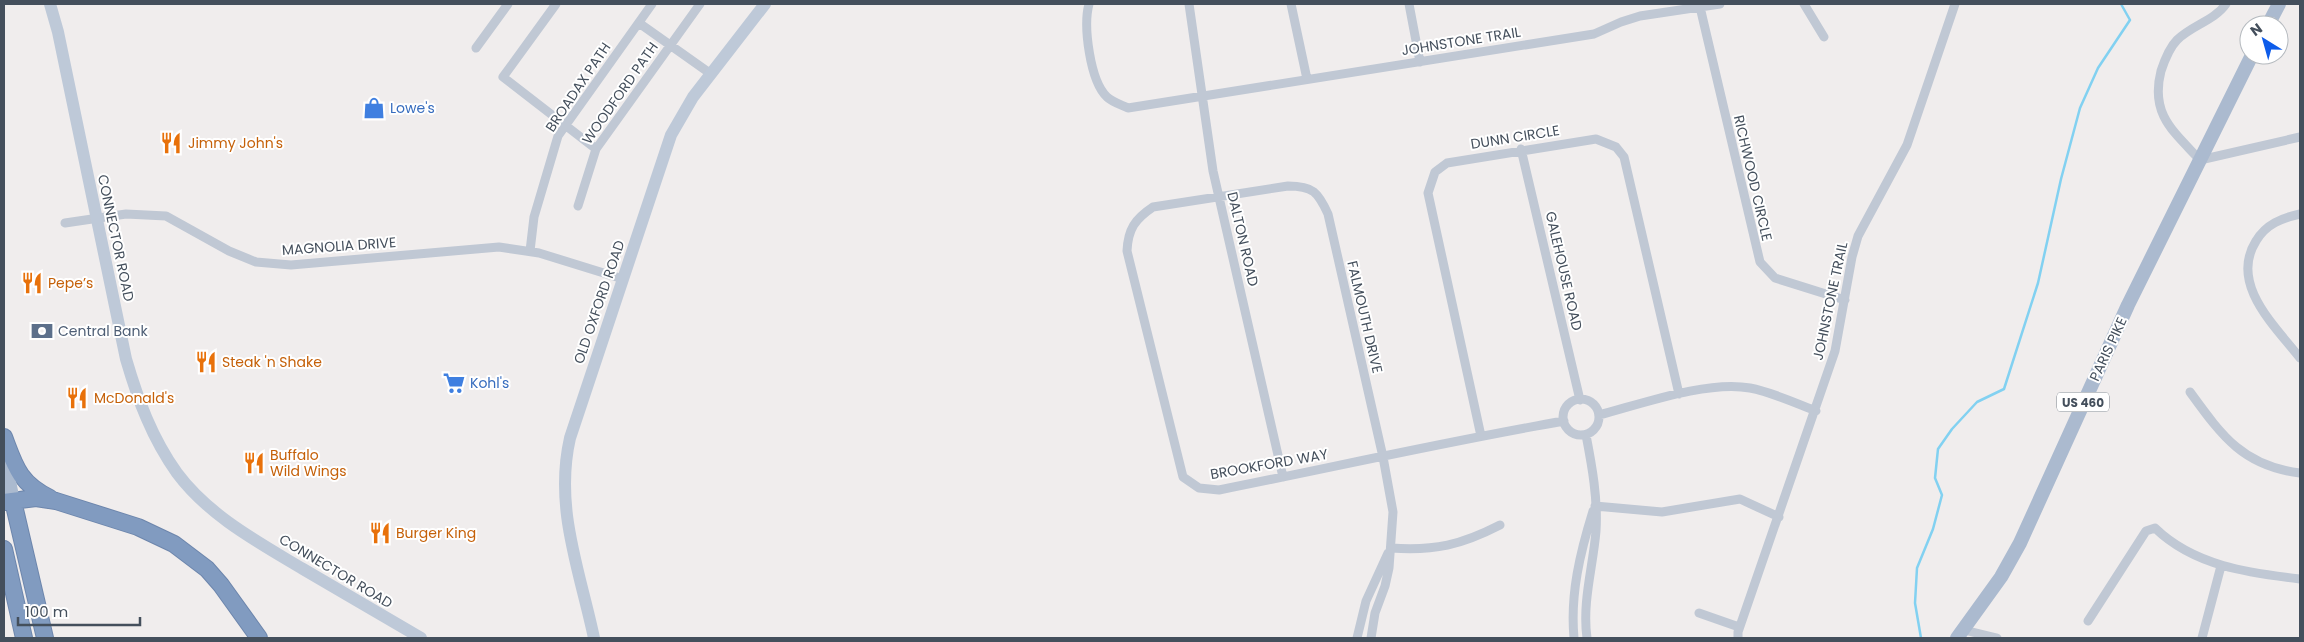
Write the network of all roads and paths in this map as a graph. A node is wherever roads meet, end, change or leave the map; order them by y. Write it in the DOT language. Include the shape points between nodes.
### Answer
graph roads {
  1 [pos="50,4"];
  2 [pos="508,4"];
  3 [pos="556,4"];
  4 [pos="652,4"];
  5 [pos="700,4"];
  6 [pos="765,4"];
  7 [pos="1089,4"];
  8 [pos="1188,4"];
  9 [pos="1291,4"];
  10 [pos="1409,4"];
  11 [pos="1720,4"];
  12 [pos="1804,4"];
  13 [pos="1954,4"];
  14 [pos="2226,4"];
  15 [pos="1700,7"];
  16 [pos="639,23"];
  17 [pos="1824,38"];
  18 [pos="671,45"];
  19 [pos="476,48"];
  20 [pos="1420,62"];
  21 [pos="2247,65"];
  22 [pos="711,74"];
  23 [pos="1307,79"];
  24 [pos="1202,96"];
  25 [pos="564,126"];
  26 [pos="2300,137"];
  27 [pos="596,149"];
  28 [pos="1521,149"];
  29 [pos="2200,160"];
  30 [pos="1219,197"];
  31 [pos="578,206"];
  32 [pos="2300,214"];
  33 [pos="96,218"];
  34 [pos="65,223"];
  35 [pos="530,251"];
  36 [pos="623,279"];
  37 [pos="1845,300"];
  38 [pos="2300,358"];
  39 [pos="2190,392"];
  40 [pos="1679,394"];
  41 [pos="1580,400"];
  42 [pos="1816,411"];
  43 [pos="1599,415"];
  44 [pos="1564,421"];
  45 [pos="1586,435"];
  46 [pos="1481,436"];
  47 [pos="4,437"];
  48 [pos="4,456"];
  49 [pos="1383,457"];
  50 [pos="2300,473"];
  51 [pos="1283,477"];
  52 [pos="56,501"];
  53 [pos="9,502"];
  54 [pos="1595,506"];
  55 [pos="1779,517"];
  56 [pos="1500,525"];
  57 [pos="1391,548"];
  58 [pos="4,549"];
  59 [pos="2221,566"];
  60 [pos="2300,579"];
  61 [pos="1572,606"];
  62 [pos="1586,606"];
  63 [pos="1699,613"];
  64 [pos="2088,621"];
  65 [pos="1739,627"];
  66 [pos="1964,635"];
  67 [pos="24,638"];
  68 [pos="45,638"];
  69 [pos="259,638"];
  70 [pos="421,638"];
  71 [pos="594,638"];
  72 [pos="1357,638"];
  73 [pos="1371,638"];
  74 [pos="1574,638"];
  75 [pos="1587,638"];
  76 [pos="1738,638"];
  77 [pos="1997,638"];
  78 [pos="2202,638"];
  1 -- 33 [label="main road, CONNECTOR ROAD"];
  2 -- 19 [label="street"];
  3 -- 25 [label="street" via="503,77"];
  4 -- 16 [label="street, BROADAX PATH"];
  5 -- 18 [label="street, WOODFORD PATH"];
  6 -- 22 [label="main road, OLD OXFORD ROAD"];
  7 -- 24 [label="street, JOHNSTONE TRAIL" via="1086,13 1096,81 1108,98 1128,108"];
  8 -- 24 [label="street, DALTON ROAD"];
  9 -- 23 [label="street"];
  10 -- 20 [label="street"];
  11 -- 15 [label="street, JOHNSTONE TRAIL"];
  12 -- 17 [label="street"];
  13 -- 37 [label="street, JOHNSTONE TRAIL" via="1907,145 1858,236"];
  14 -- 29 [label="street" via="2217,14 2176,41 2163,65 2157,88 2165,122"];
  15 -- 20 [label="street, JOHNSTONE TRAIL" via="1627,20 1594,34"];
  15 -- 37 [label="street, RICHWOOD CIRCLE" via="1760,262 1774,278"];
  16 -- 18 [label="street"];
  16 -- 25 [label="street, BROADAX PATH"];
  18 -- 22 [label="street"];
  18 -- 27 [label="street, WOODFORD PATH"];
  20 -- 23 [label="street, JOHNSTONE TRAIL"];
  21 -- 29 [label="main road, PARIS PIKE / US 460"];
  22 -- 36 [label="main road, OLD OXFORD ROAD" via="671,135"];
  23 -- 24 [label="street, JOHNSTONE TRAIL"];
  24 -- 30 [label="street, DALTON ROAD"];
  25 -- 27 [label="street"];
  25 -- 35 [label="street, BROADAX PATH" via="538,202"];
  26 -- 29 [label="street"];
  27 -- 31 [label="street, WOODFORD PATH"];
  28 -- 40 [label="street, DUNN CIRCLE" via="1596,139 1616,147 1624,157"];
  28 -- 41 [label="street, GALEHOUSE ROAD"];
  28 -- 46 [label="street, DUNN CIRCLE" via="1447,163 1435,172 1428,192"];
  29 -- 66 [label="main road, PARIS PIKE / US 460" via="2128,305 2020,542"];
  30 -- 49 [label="street, FALMOUTH DRIVE" via="1306,186 1320,197 1328,214"];
  30 -- 51 [label="street, DALTON ROAD"];
  30 -- 51 [label="street, BROOKFORD WAY" via="1153,207 1131,227 1127,251 1183,477 1199,488 1219,490"];
  32 -- 38 [label="street" via="2282,218 2262,231 2250,250 2247,271 2259,305"];
  33 -- 34 [label="street, MAGNOLIA DRIVE"];
  33 -- 35 [label="street, MAGNOLIA DRIVE" via="126,214 166,216 228,251 256,262 291,265 500,247"];
  33 -- 70 [label="main road, CONNECTOR ROAD" via="132,381 151,430 178,474 206,505 241,531"];
  35 -- 36 [label="street, MAGNOLIA DRIVE"];
  36 -- 71 [label="main road, OLD OXFORD ROAD" via="578,411 565,460 568,525 575,567"];
  37 -- 42 [label="street, JOHNSTONE TRAIL" via="1835,351"];
  39 -- 50 [label="street" via="2236,448 2283,471"];
  40 -- 42 [label="street" via="1724,387 1750,388"];
  40 -- 43 [label="street"];
  41 -- 43 [label="street" via="1592,404"];
  41 -- 44 [label="street" via="1571,403 1565,411"];
  42 -- 55 [label="street, JOHNSTONE TRAIL"];
  43 -- 45 [label="street" via="1593,431"];
  44 -- 45 [label="street" via="1574,434"];
  44 -- 46 [label="street, BROOKFORD WAY"];
  45 -- 54 [label="street"];
  46 -- 49 [label="street, BROOKFORD WAY"];
  47 -- 52 [label="highway" via="19,475"];
  48 -- 53 [label="main road"];
  49 -- 51 [label="street, BROOKFORD WAY"];
  49 -- 57 [label="street, FALMOUTH DRIVE" via="1393,512"];
  52 -- 53 [label="highway" via="36,498"];
  52 -- 69 [label="highway" via="138,527 174,544 217,579"];
  53 -- 68 [label="highway"];
  54 -- 55 [label="street" via="1662,512 1740,499"];
  54 -- 61 [label="street" via="1574,583"];
  54 -- 62 [label="street" via="1595,547"];
  55 -- 65 [label="street, JOHNSTONE TRAIL"];
  56 -- 57 [label="street" via="1462,542 1412,550"];
  57 -- 72 [label="street, FALMOUTH DRIVE" via="1366,601"];
  57 -- 73 [label="street, FALMOUTH DRIVE"];
  58 -- 67 [label="highway"];
  59 -- 60 [label="street"];
  59 -- 64 [label="street" via="2187,552 2155,528 2150,529"];
  59 -- 78 [label="street"];
  61 -- 62 [label="street"];
  61 -- 74 [label="street"];
  62 -- 75 [label="street"];
  63 -- 65 [label="street"];
  65 -- 76 [label="street, JOHNSTONE TRAIL"];
  66 -- 77 [label="street"];
}
